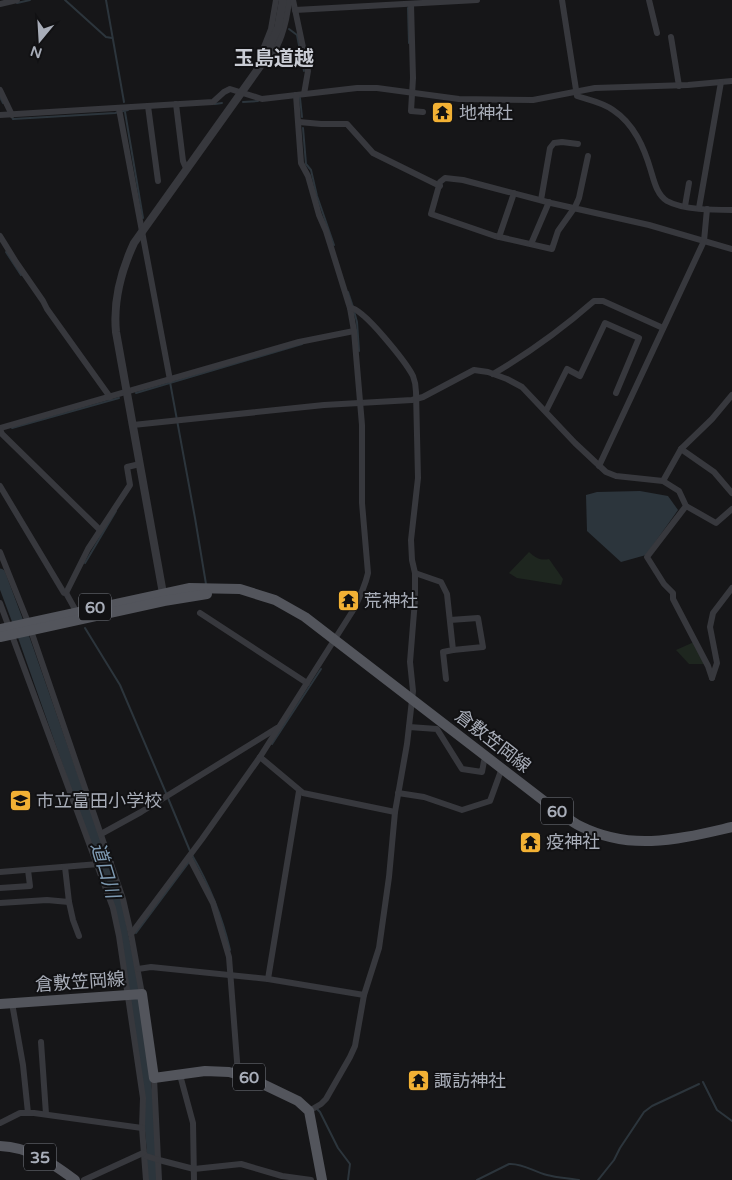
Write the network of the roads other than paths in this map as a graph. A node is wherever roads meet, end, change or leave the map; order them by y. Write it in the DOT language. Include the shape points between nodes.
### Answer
graph roads {
  1 [pos="17,0"];
  2 [pos="276,0"];
  3 [pos="283,0"];
  4 [pos="289,0"];
  5 [pos="293,0"];
  6 [pos="477,0"];
  7 [pos="562,0"];
  8 [pos="649,0"];
  9 [pos="0,4"];
  10 [pos="411,4"];
  11 [pos="295,10"];
  12 [pos="656,33"];
  13 [pos="671,37"];
  14 [pos="261,65"];
  15 [pos="732,80"];
  16 [pos="721,82"];
  17 [pos="679,86"];
  18 [pos="0,90"];
  19 [pos="575,91"];
  20 [pos="242,92"];
  21 [pos="413,93"];
  22 [pos="300,95"];
  23 [pos="176,106"];
  24 [pos="148,108"];
  25 [pos="120,111"];
  26 [pos="423,112"];
  27 [pos="0,115"];
  28 [pos="12,115"];
  29 [pos="299,122"];
  30 [pos="578,144"];
  31 [pos="588,156"];
  32 [pos="186,168"];
  33 [pos="158,181"];
  34 [pos="690,183"];
  35 [pos="440,186"];
  36 [pos="514,193"];
  37 [pos="541,200"];
  38 [pos="549,202"];
  39 [pos="685,206"];
  40 [pos="575,208"];
  41 [pos="699,208"];
  42 [pos="707,209"];
  43 [pos="732,210"];
  44 [pos="142,232"];
  45 [pos="0,236"];
  46 [pos="499,237"];
  47 [pos="704,242"];
  48 [pos="531,244"];
  49 [pos="732,248"];
  50 [pos="352,307"];
  51 [pos="664,328"];
  52 [pos="354,330"];
  53 [pos="492,374"];
  54 [pos="170,380"];
  55 [pos="127,392"];
  56 [pos="616,393"];
  57 [pos="732,395"];
  58 [pos="112,396"];
  59 [pos="417,399"];
  60 [pos="361,402"];
  61 [pos="546,411"];
  62 [pos="134,425"];
  63 [pos="0,430"];
  64 [pos="681,449"];
  65 [pos="140,464"];
  66 [pos="599,466"];
  67 [pos="663,481"];
  68 [pos="0,486"];
  69 [pos="732,494"];
  70 [pos="686,506"];
  71 [pos="732,509"];
  72 [pos="100,532"];
  73 [pos="0,552"];
  74 [pos="415,573"];
  75 [pos="732,588"];
  76 [pos="67,595"];
  77 [pos="164,597"];
  78 [pos="0,603"];
  79 [pos="76,611"];
  80 [pos="200,613"];
  81 [pos="450,620"];
  82 [pos="29,626"];
  83 [pos="7,630"];
  84 [pos="0,637"];
  85 [pos="334,640"];
  86 [pos="453,650"];
  87 [pos="446,679"];
  88 [pos="307,683"];
  89 [pos="412,699"];
  90 [pos="278,727"];
  91 [pos="409,728"];
  92 [pos="261,758"];
  93 [pos="484,761"];
  94 [pos="502,768"];
  95 [pos="299,791"];
  96 [pos="398,793"];
  97 [pos="395,812"];
  98 [pos="732,827"];
  99 [pos="101,834"];
  100 [pos="189,857"];
  101 [pos="111,863"];
  102 [pos="98,864"];
  103 [pos="65,867"];
  104 [pos="28,870"];
  105 [pos="0,872"];
  106 [pos="0,888"];
  107 [pos="69,902"];
  108 [pos="0,903"];
  109 [pos="131,934"];
  110 [pos="79,936"];
  111 [pos="138,969"];
  112 [pos="232,974"];
  113 [pos="268,979"];
  114 [pos="135,995"];
  115 [pos="364,995"];
  116 [pos="12,1003"];
  117 [pos="0,1004"];
  118 [pos="40,1042"];
  119 [pos="180,1074"];
  120 [pos="238,1074"];
  121 [pos="154,1078"];
  122 [pos="314,1109"];
  123 [pos="28,1113"];
  124 [pos="46,1114"];
  125 [pos="0,1123"];
  126 [pos="142,1128"];
  127 [pos="0,1146"];
  128 [pos="145,1154"];
  129 [pos="157,1159"];
  130 [pos="194,1170"];
  131 [pos="75,1180"];
  132 [pos="84,1180"];
  133 [pos="146,1180"];
  134 [pos="159,1180"];
  135 [pos="194,1180"];
  136 [pos="311,1180"];
  137 [pos="322,1180"];
  1 -- 9 [label="street"];
  2 -- 14 [label="street" via="271,29 260,57"];
  3 -- 14 [label="street" via="278,28"];
  4 -- 14 [label="street" via="278,43 270,58"];
  5 -- 11 [label="street"];
  6 -- 10 [label="street"];
  7 -- 19 [label="street"];
  8 -- 12 [label="street"];
  10 -- 11 [label="street"];
  10 -- 21 [label="street"];
  11 -- 22 [label="street" via="308,71"];
  13 -- 17 [label="street"];
  14 -- 20 [label="street"];
  15 -- 16 [label="street"];
  16 -- 17 [label="street"];
  16 -- 41 [label="street"];
  17 -- 19 [label="street"];
  18 -- 28 [label="street"];
  19 -- 21 [label="street" via="533,100 459,100"];
  19 -- 39 [label="street" via="577,96 605,105 626,121 645,152 658,191 669,202"];
  20 -- 22 [label="street" via="262,99"];
  20 -- 23 [label="street" via="230,89 214,101"];
  20 -- 32 [label="street"];
  21 -- 22 [label="street" via="357,88"];
  21 -- 26 [label="street" via="411,111"];
  22 -- 29 [label="street"];
  23 -- 24 [label="street"];
  23 -- 32 [label="street"];
  24 -- 25 [label="street"];
  24 -- 33 [label="street"];
  25 -- 28 [label="street"];
  25 -- 44 [label="street"];
  27 -- 28 [label="street"];
  29 -- 35 [label="street" via="347,124 373,153"];
  29 -- 50 [label="street" via="301,163"];
  30 -- 37 [label="street" via="554,143 550,148"];
  31 -- 40 [label="street"];
  32 -- 44 [label="street"];
  34 -- 39 [label="street"];
  35 -- 36 [label="street" via="445,178"];
  35 -- 46 [label="street" via="431,214"];
  36 -- 37 [label="street"];
  36 -- 46 [label="street"];
  37 -- 38 [label="street"];
  38 -- 40 [label="street"];
  38 -- 48 [label="street"];
  39 -- 41 [label="street"];
  40 -- 47 [label="street"];
  40 -- 48 [label="street" via="558,230 552,249"];
  41 -- 42 [label="street"];
  42 -- 43 [label="street"];
  42 -- 47 [label="street"];
  44 -- 54 [label="street"];
  44 -- 55 [label="street" via="125,262 116,300 116,332"];
  45 -- 58 [label="street" via="47,309"];
  46 -- 48 [label="street"];
  47 -- 49 [label="street"];
  47 -- 51 [label="street"];
  50 -- 52 [label="street"];
  50 -- 59 [label="street" via="375,326 408,369 414,378"];
  51 -- 53 [label="street" via="603,301 594,301 524,356"];
  51 -- 66 [label="street"];
  52 -- 54 [label="street" via="300,342"];
  52 -- 60 [label="street"];
  53 -- 59 [label="street" via="474,370"];
  53 -- 61 [label="street" via="518,384"];
  54 -- 55 [label="street"];
  55 -- 58 [label="street"];
  55 -- 62 [label="street"];
  56 -- 61 [label="street" via="639,338 605,322 580,376 567,370"];
  57 -- 64 [label="street"];
  58 -- 63 [label="street"];
  59 -- 60 [label="street"];
  59 -- 74 [label="street" via="418,478 411,540"];
  60 -- 62 [label="street"];
  60 -- 85 [label="street" via="362,502 368,572 362,593"];
  61 -- 66 [label="street"];
  62 -- 65 [label="street"];
  63 -- 72 [label="street"];
  64 -- 67 [label="street"];
  64 -- 69 [label="street" via="714,472"];
  65 -- 72 [label="street" via="127,467 130,485"];
  65 -- 77 [label="street"];
  66 -- 67 [label="street" via="616,476"];
  67 -- 70 [label="street" via="679,490"];
  68 -- 76 [label="street"];
  70 -- 71 [label="street" via="716,523"];
  70 -- 75 [label="street" via="647,557 673,593 673,599 712,678 718,663 710,627 713,613"];
  72 -- 76 [label="street" via="88,549"];
  73 -- 82 [label="street"];
  74 -- 81 [label="street" via="441,582 447,594"];
  74 -- 89 [label="street" via="410,662"];
  76 -- 79 [label="street"];
  77 -- 79 [label="main road, 倉敷笠岡線 / 60"];
  77 -- 82 [label="main road, 倉敷笠岡線 / 60"];
  77 -- 85 [label="main road, 倉敷笠岡線 / 60" via="190,588 240,589 289,607"];
  78 -- 83 [label="street"];
  79 -- 82 [label="main road, 倉敷笠岡線 / 60"];
  80 -- 88 [label="street"];
  81 -- 86 [label="street"];
  81 -- 86 [label="street" via="478,618 483,647"];
  82 -- 83 [label="main road, 倉敷笠岡線 / 60"];
  82 -- 99 [label="street"];
  83 -- 84 [label="main road, 倉敷笠岡線 / 60"];
  83 -- 102 [label="street"];
  85 -- 88 [label="street"];
  85 -- 89 [label="main road, 倉敷笠岡線 / 60"];
  86 -- 87 [label="street" via="443,652"];
  88 -- 90 [label="street"];
  89 -- 91 [label="street"];
  89 -- 94 [label="main road, 倉敷笠岡線 / 60"];
  90 -- 92 [label="street"];
  90 -- 99 [label="street"];
  91 -- 93 [label="street" via="437,729 462,769 482,772"];
  91 -- 96 [label="street"];
  92 -- 95 [label="street"];
  92 -- 100 [label="street"];
  94 -- 96 [label="street" via="490,801 462,810 424,797"];
  94 -- 98 [label="main road, 倉敷笠岡線 / 60" via="580,826 625,840 677,840"];
  95 -- 97 [label="street"];
  95 -- 113 [label="street"];
  96 -- 97 [label="street"];
  97 -- 115 [label="street" via="378,948"];
  99 -- 101 [label="street"];
  100 -- 109 [label="street"];
  100 -- 112 [label="street" via="213,903"];
  101 -- 102 [label="street"];
  101 -- 109 [label="street"];
  102 -- 103 [label="street"];
  102 -- 114 [label="street"];
  103 -- 104 [label="street"];
  103 -- 107 [label="street"];
  104 -- 105 [label="street"];
  104 -- 106 [label="street" via="30,886"];
  107 -- 108 [label="street"];
  107 -- 110 [label="street"];
  109 -- 111 [label="street"];
  111 -- 112 [label="street" via="151,967"];
  111 -- 114 [label="street"];
  112 -- 113 [label="street"];
  112 -- 120 [label="street"];
  113 -- 115 [label="street"];
  114 -- 116 [label="main road, 倉敷笠岡線"];
  114 -- 121 [label="main road, 倉敷笠岡線"];
  114 -- 126 [label="street" via="143,1098"];
  115 -- 122 [label="street" via="355,1046 326,1099"];
  116 -- 117 [label="main road, 倉敷笠岡線"];
  116 -- 123 [label="street"];
  118 -- 124 [label="street"];
  119 -- 120 [label="main road, 60" via="205,1071"];
  119 -- 121 [label="main road, 60"];
  119 -- 130 [label="street" via="194,1123"];
  120 -- 122 [label="main road, 60"];
  121 -- 129 [label="street"];
  122 -- 137 [label="main road"];
  123 -- 124 [label="street"];
  123 -- 125 [label="street" via="12,1116"];
  124 -- 126 [label="street"];
  126 -- 128 [label="street"];
  127 -- 131 [label="main road, 35" via="20,1148 35,1154"];
  128 -- 129 [label="street"];
  128 -- 132 [label="street"];
  128 -- 133 [label="street"];
  129 -- 130 [label="street"];
  129 -- 134 [label="street"];
  130 -- 135 [label="street"];
  130 -- 136 [label="street" via="241,1164 282,1176"];
}
